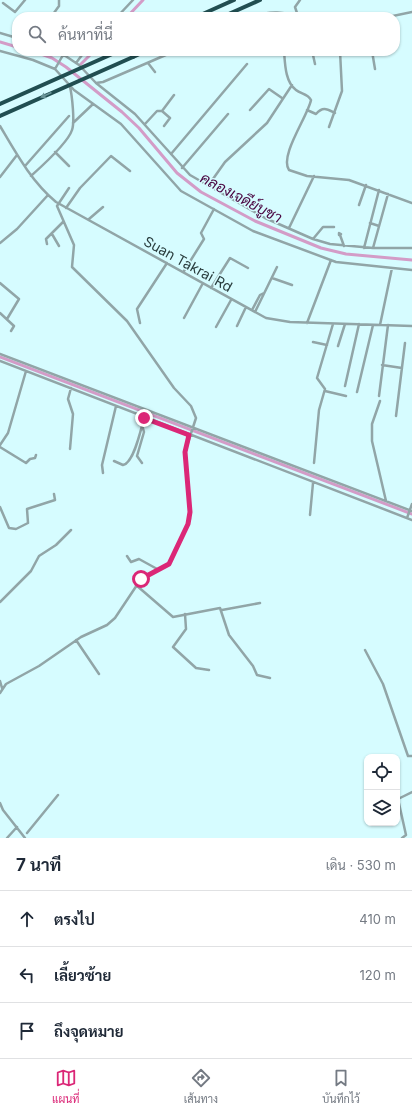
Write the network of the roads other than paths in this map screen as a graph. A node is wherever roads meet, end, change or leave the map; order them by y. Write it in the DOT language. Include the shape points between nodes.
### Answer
graph roads {
  1 [pos="25,0"];
  2 [pos="59,0"];
  3 [pos="133,0"];
  4 [pos="234,0"];
  5 [pos="260,0"];
  6 [pos="300,0"];
  7 [pos="4,3"];
  8 [pos="55,12"];
  9 [pos="122,12"];
  10 [pos="207,12"];
  11 [pos="233,12"];
  12 [pos="297,12"];
  13 [pos="412,12"];
  14 [pos="400,14"];
  15 [pos="0,33"];
  16 [pos="12,37"];
  17 [pos="0,51"];
  18 [pos="12,54"];
  19 [pos="18,56"];
  20 [pos="62,56"];
  21 [pos="65,56"];
  22 [pos="81,56"];
  23 [pos="108,56"];
  24 [pos="135,56"];
  25 [pos="164,56"];
  26 [pos="285,56"];
  27 [pos="313,56"];
  28 [pos="340,56"];
  29 [pos="373,56"];
  30 [pos="76,63"];
  31 [pos="148,63"];
  32 [pos="247,64"];
  33 [pos="315,64"];
  34 [pos="375,69"];
  35 [pos="55,70"];
  36 [pos="155,72"];
  37 [pos="96,83"];
  38 [pos="69,84"];
  39 [pos="292,85"];
  40 [pos="174,95"];
  41 [pos="282,98"];
  42 [pos="0,104"];
  43 [pos="93,104"];
  44 [pos="250,110"];
  45 [pos="308,110"];
  46 [pos="162,111"];
  47 [pos="335,113"];
  48 [pos="228,114"];
  49 [pos="0,116"];
  50 [pos="69,116"];
  51 [pos="73,123"];
  52 [pos="145,124"];
  53 [pos="0,126"];
  54 [pos="164,126"];
  55 [pos="329,127"];
  56 [pos="55,152"];
  57 [pos="171,154"];
  58 [pos="17,155"];
  59 [pos="25,166"];
  60 [pos="70,166"];
  61 [pos="182,168"];
  62 [pos="130,171"];
  63 [pos="31,176"];
  64 [pos="314,176"];
  65 [pos="0,178"];
  66 [pos="366,185"];
  67 [pos="208,186"];
  68 [pos="69,188"];
  69 [pos="379,190"];
  70 [pos="388,194"];
  71 [pos="48,195"];
  72 [pos="58,203"];
  73 [pos="412,203"];
  74 [pos="359,205"];
  75 [pos="104,207"];
  76 [pos="66,208"];
  77 [pos="214,209"];
  78 [pos="88,219"];
  79 [pos="63,222"];
  80 [pos="370,223"];
  81 [pos="379,226"];
  82 [pos="334,227"];
  83 [pos="289,228"];
  84 [pos="52,234"];
  85 [pos="340,235"];
  86 [pos="313,239"];
  87 [pos="0,243"];
  88 [pos="47,244"];
  89 [pos="59,246"];
  90 [pos="344,246"];
  91 [pos="364,248"];
  92 [pos="374,248"];
  93 [pos="412,248"];
  94 [pos="331,260"];
  95 [pos="167,263"];
  96 [pos="277,267"];
  97 [pos="248,268"];
  98 [pos="392,268"];
  99 [pos="412,270"];
  100 [pos="184,272"];
  101 [pos="272,278"];
  102 [pos="0,283"];
  103 [pos="203,283"];
  104 [pos="292,285"];
  105 [pos="211,288"];
  106 [pos="231,300"];
  107 [pos="246,308"];
  108 [pos="253,311"];
  109 [pos="0,313"];
  110 [pos="184,318"];
  111 [pos="7,319"];
  112 [pos="140,323"];
  113 [pos="307,323"];
  114 [pos="333,324"];
  115 [pos="345,324"];
  116 [pos="359,324"];
  117 [pos="373,325"];
  118 [pos="380,325"];
  119 [pos="388,325"];
  120 [pos="216,326"];
  121 [pos="237,326"];
  122 [pos="412,326"];
  123 [pos="11,331"];
  124 [pos="313,342"];
  125 [pos="405,343"];
  126 [pos="326,345"];
  127 [pos="338,346"];
  128 [pos="0,354"];
  129 [pos="0,361"];
  130 [pos="382,365"];
  131 [pos="402,368"];
  132 [pos="26,371"];
  133 [pos="346,386"];
  134 [pos="70,388"];
  135 [pos="325,391"];
  136 [pos="357,392"];
  137 [pos="346,396"];
  138 [pos="378,396"];
  139 [pos="380,401"];
  140 [pos="116,406"];
  141 [pos="396,416"];
  142 [pos="144,418"];
  143 [pos="142,425"];
  144 [pos="191,429"];
  145 [pos="189,435"];
  146 [pos="0,446"];
  147 [pos="70,449"];
  148 [pos="36,455"];
  149 [pos="114,461"];
  150 [pos="142,463"];
  151 [pos="314,463"];
  152 [pos="103,473"];
  153 [pos="313,483"];
  154 [pos="54,494"];
  155 [pos="386,501"];
  156 [pos="412,504"];
  157 [pos="0,507"];
  158 [pos="410,512"];
  159 [pos="310,515"];
  160 [pos="407,518"];
  161 [pos="412,520"];
  162 [pos="71,530"];
  163 [pos="127,556"];
  164 [pos="159,570"];
  165 [pos="136,585"];
  166 [pos="0,602"];
  167 [pos="260,603"];
  168 [pos="222,610"];
  169 [pos="185,614"];
  170 [pos="76,640"];
  171 [pos="365,650"];
  172 [pos="209,670"];
  173 [pos="100,674"];
  174 [pos="270,678"];
  175 [pos="0,681"];
  176 [pos="2,688"];
  177 [pos="0,693"];
  178 [pos="412,756"];
  179 [pos="412,792"];
  180 [pos="58,794"];
  181 [pos="0,803"];
  182 [pos="17,827"];
  183 [pos="25,835"];
  184 [pos="7,838"];
  185 [pos="402,838"];
  1 -- 7 [label="street" via="16,12"];
  2 -- 8 [label="street"];
  3 -- 9 [label="street"];
  4 -- 10 [label="highway"];
  5 -- 11 [label="highway"];
  6 -- 12 [label="street" via="295,7"];
  13 -- 14 [label="street"];
  15 -- 16 [label="street"];
  17 -- 18 [label="street"];
  19 -- 35 [label="street"];
  20 -- 35 [label="street"];
  21 -- 30 [label="street"];
  22 -- 30 [label="street"];
  23 -- 42 [label="highway, bridge"];
  24 -- 49 [label="highway, one-way, bridge"];
  25 -- 31 [label="street"];
  26 -- 39 [label="street" via="287,75"];
  27 -- 33 [label="street"];
  28 -- 47 [label="street" via="342,91"];
  29 -- 34 [label="street"];
  30 -- 37 [label="street"];
  31 -- 36 [label="street"];
  31 -- 37 [label="street"];
  32 -- 57 [label="street"];
  35 -- 38 [label="street"];
  37 -- 52 [label="street" via="127,106"];
  38 -- 43 [label="street"];
  38 -- 51 [label="street"];
  39 -- 41 [label="street"];
  39 -- 45 [label="street" via="297,91 311,98"];
  40 -- 46 [label="street"];
  41 -- 44 [label="street" via="269,89"];
  41 -- 67 [label="street" via="267,123 225,162"];
  43 -- 51 [label="street"];
  43 -- 77 [label="street" via="121,124 181,190"];
  45 -- 47 [label="street" via="316,114 324,108"];
  45 -- 64 [label="street" via="290,146 287,165 292,172"];
  46 -- 52 [label="street" via="157,111"];
  46 -- 54 [label="street" via="170,118"];
  47 -- 55 [label="street"];
  48 -- 61 [label="street"];
  50 -- 59 [label="street"];
  51 -- 56 [label="street" via="72,132"];
  52 -- 57 [label="street"];
  53 -- 58 [label="street, Suan Takrai Rd"];
  56 -- 60 [label="street"];
  56 -- 63 [label="street"];
  57 -- 61 [label="street"];
  58 -- 59 [label="street, Suan Takrai Rd"];
  58 -- 65 [label="street"];
  59 -- 63 [label="street, Suan Takrai Rd"];
  61 -- 67 [label="street"];
  62 -- 76 [label="street" via="111,156 86,181"];
  63 -- 71 [label="street, Suan Takrai Rd"];
  64 -- 66 [label="street" via="349,180"];
  64 -- 83 [label="street"];
  66 -- 69 [label="street"];
  66 -- 74 [label="street"];
  67 -- 83 [label="street" via="265,218"];
  68 -- 72 [label="street"];
  69 -- 70 [label="street"];
  69 -- 80 [label="street"];
  70 -- 73 [label="street"];
  70 -- 81 [label="street"];
  71 -- 72 [label="street, Suan Takrai Rd"];
  71 -- 87 [label="street" via="17,229"];
  72 -- 76 [label="street, Suan Takrai Rd"];
  72 -- 79 [label="street" via="57,209"];
  75 -- 78 [label="street"];
  76 -- 78 [label="street, Suan Takrai Rd"];
  77 -- 94 [label="street" via="268,238"];
  77 -- 100 [label="street" via="201,232 204,238"];
  78 -- 95 [label="street, Suan Takrai Rd"];
  79 -- 84 [label="street"];
  79 -- 144 [label="street" via="74,244 74,269 127,321 174,388 191,406 196,415"];
  80 -- 81 [label="street"];
  80 -- 91 [label="street"];
  81 -- 92 [label="street"];
  82 -- 86 [label="street" via="323,227"];
  83 -- 86 [label="street"];
  84 -- 88 [label="street" via="46,240"];
  84 -- 89 [label="street"];
  85 -- 90 [label="street"];
  86 -- 90 [label="street"];
  90 -- 91 [label="street"];
  91 -- 92 [label="street"];
  92 -- 93 [label="street"];
  94 -- 98 [label="street" via="346,264"];
  94 -- 113 [label="street"];
  95 -- 100 [label="street, Suan Takrai Rd"];
  95 -- 112 [label="street" via="137,309"];
  96 -- 101 [label="street"];
  97 -- 105 [label="street" via="230,258"];
  98 -- 99 [label="street"];
  98 -- 118 [label="street"];
  100 -- 103 [label="street, Suan Takrai Rd"];
  101 -- 104 [label="street"];
  101 -- 108 [label="street"];
  102 -- 111 [label="street" via="19,299"];
  103 -- 105 [label="street, Suan Takrai Rd"];
  103 -- 110 [label="street"];
  105 -- 106 [label="street, Suan Takrai Rd"];
  106 -- 107 [label="street, Suan Takrai Rd"];
  106 -- 120 [label="street"];
  107 -- 108 [label="street, Suan Takrai Rd"];
  107 -- 121 [label="street"];
  108 -- 113 [label="street, Suan Takrai Rd" via="274,320"];
  109 -- 111 [label="street"];
  111 -- 123 [label="street" via="14,326"];
  113 -- 114 [label="street, Suan Takrai Rd"];
  114 -- 115 [label="street, Suan Takrai Rd"];
  114 -- 126 [label="street"];
  115 -- 116 [label="street, Suan Takrai Rd"];
  115 -- 127 [label="street"];
  116 -- 117 [label="street, Suan Takrai Rd"];
  116 -- 133 [label="street"];
  117 -- 118 [label="street, Suan Takrai Rd"];
  117 -- 136 [label="street"];
  118 -- 119 [label="street, Suan Takrai Rd"];
  119 -- 122 [label="street, Suan Takrai Rd"];
  119 -- 130 [label="street"];
  124 -- 126 [label="street"];
  125 -- 131 [label="street"];
  126 -- 135 [label="street" via="317,378 325,387"];
  128 -- 144 [label="street"];
  129 -- 132 [label="street"];
  130 -- 131 [label="street"];
  130 -- 138 [label="street"];
  131 -- 141 [label="street"];
  132 -- 134 [label="street"];
  132 -- 146 [label="street" via="8,433"];
  134 -- 140 [label="street"];
  134 -- 147 [label="street" via="68,399 73,414"];
  135 -- 137 [label="street"];
  135 -- 151 [label="street" via="320,406"];
  139 -- 155 [label="street" via="372,424 372,441"];
  140 -- 142 [label="street"];
  140 -- 152 [label="street" via="102,465"];
  142 -- 143 [label="street"];
  142 -- 145 [label="street"];
  143 -- 149 [label="street" via="133,456 127,464"];
  143 -- 150 [label="street" via="144,432 137,456"];
  144 -- 145 [label="street"];
  144 -- 155 [label="street"];
  145 -- 153 [label="street"];
  145 -- 164 [label="street" via="185,452 190,519 171,561"];
  146 -- 148 [label="street" via="26,463"];
  153 -- 159 [label="street"];
  153 -- 160 [label="street"];
  154 -- 157 [label="street" via="55,500 27,509 28,524 16,529 9,528"];
  155 -- 158 [label="street"];
  156 -- 158 [label="street"];
  158 -- 160 [label="street"];
  160 -- 161 [label="street"];
  162 -- 166 [label="street" via="56,545 39,556 31,571"];
  163 -- 164 [label="street" via="131,562 139,559"];
  164 -- 165 [label="street" via="141,579"];
  165 -- 169 [label="street" via="173,617"];
  165 -- 170 [label="street" via="112,622"];
  167 -- 168 [label="street"];
  168 -- 169 [label="street" via="212,608"];
  168 -- 174 [label="street" via="229,635 257,675"];
  169 -- 172 [label="street" via="186,629 174,647 194,667"];
  170 -- 173 [label="street"];
  170 -- 176 [label="street" via="40,666"];
  171 -- 178 [label="street" via="383,684 408,756"];
  175 -- 176 [label="street"];
  176 -- 177 [label="street"];
  179 -- 185 [label="street" via="398,799 406,835"];
  180 -- 183 [label="street"];
  181 -- 182 [label="street"];
  182 -- 183 [label="street"];
  182 -- 184 [label="street"];
}
